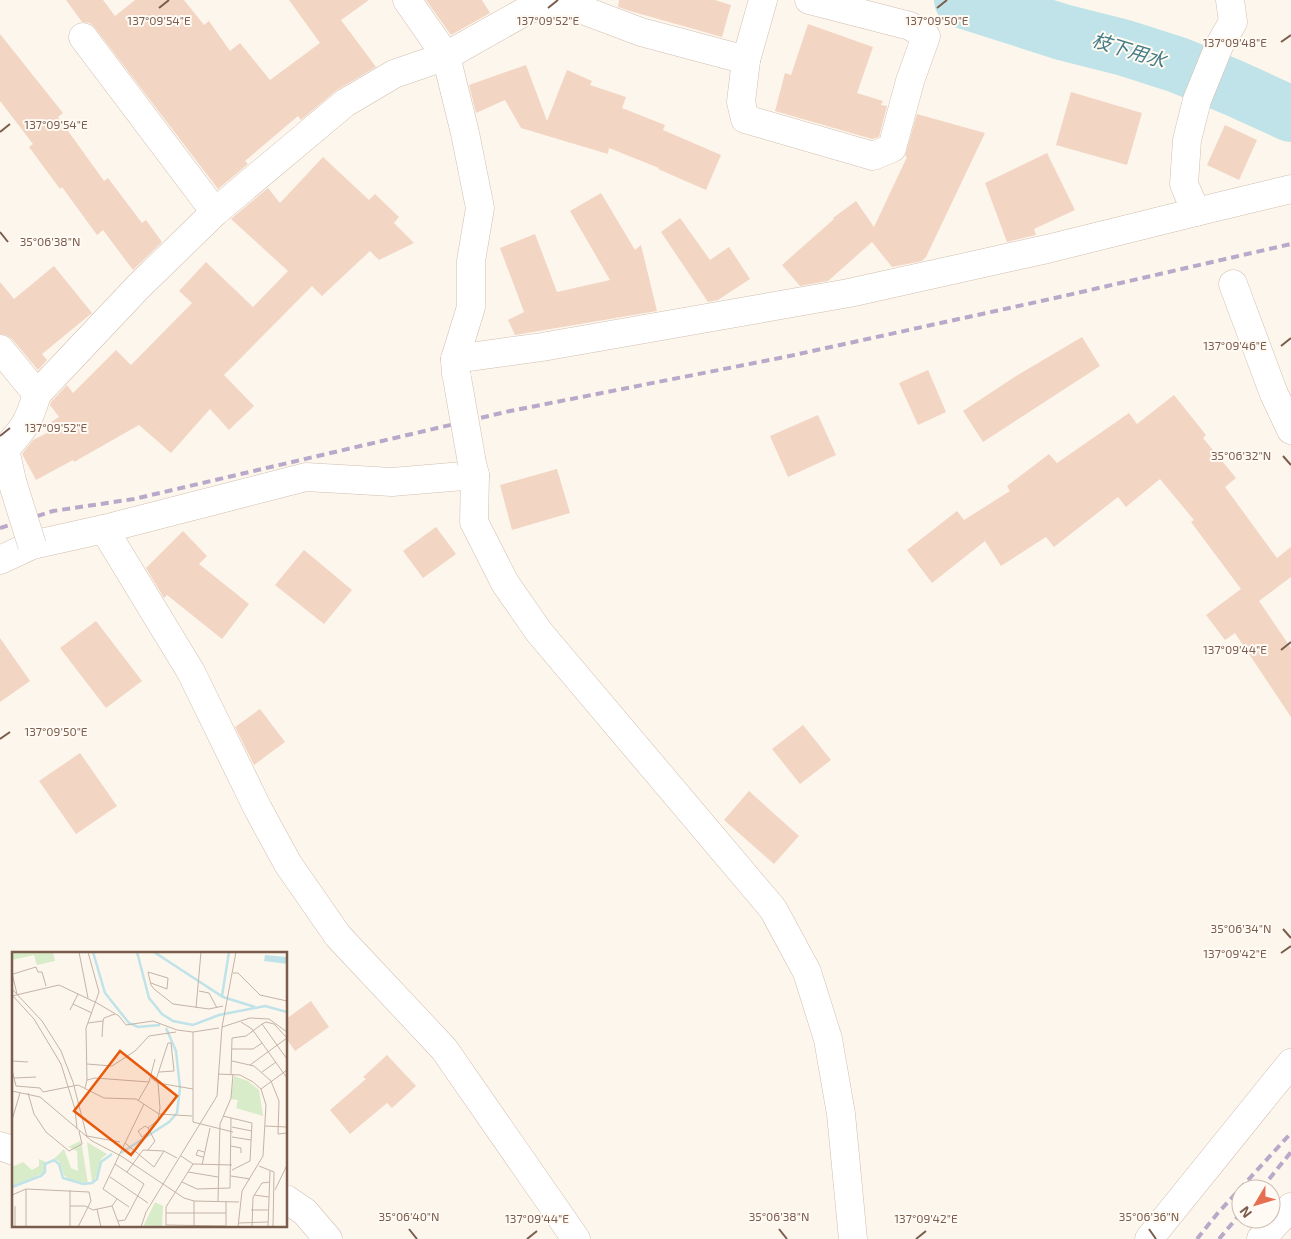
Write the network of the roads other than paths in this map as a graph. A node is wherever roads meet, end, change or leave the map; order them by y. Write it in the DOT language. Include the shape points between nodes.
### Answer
graph roads {
  1 [pos="407,0"];
  2 [pos="762,0"];
  3 [pos="809,0"];
  4 [pos="1230,0"];
  5 [pos="83,36"];
  6 [pos="446,56"];
  7 [pos="746,60"];
  8 [pos="1291,189"];
  9 [pos="215,212"];
  10 [pos="1196,212"];
  11 [pos="1233,284"];
  12 [pos="0,349"];
  13 [pos="456,368"];
  14 [pos="37,394"];
  15 [pos="1291,430"];
  16 [pos="2,450"];
  17 [pos="474,469"];
  18 [pos="104,529"];
  19 [pos="32,545"];
  20 [pos="0,560"];
  21 [pos="1291,1063"];
  22 [pos="0,1146"];
  23 [pos="12,1150"];
  24 [pos="288,1200"];
  25 [pos="1291,1207"];
  26 [pos="328,1239"];
  27 [pos="576,1239"];
  28 [pos="853,1239"];
  29 [pos="1149,1239"];
  30 [pos="1261,1239"];
  1 -- 6 [label="street"];
  2 -- 7 [label="street"];
  3 -- 7 [label="street" via="910,26 926,36 892,148 873,156 745,120 740,102"];
  4 -- 10 [label="street" via="1233,22 1197,100 1187,140 1184,184"];
  5 -- 9 [label="street"];
  6 -- 7 [label="street" via="531,8 572,6 641,32"];
  6 -- 9 [label="street" via="394,74 345,103"];
  6 -- 13 [label="street" via="480,208 471,261 471,308"];
  8 -- 10 [label="street"];
  9 -- 14 [label="street" via="138,287"];
  10 -- 13 [label="street" via="849,294 542,347"];
  11 -- 15 [label="street" via="1274,394"];
  12 -- 14 [label="street"];
  13 -- 17 [label="street, bridge"];
  14 -- 16 [label="street" via="31,416 19,434"];
  16 -- 19 [label="street, bridge"];
  17 -- 18 [label="street" via="392,482 306,476"];
  17 -- 28 [label="street" via="474,522 505,583 539,632 774,909 808,972 828,1039 841,1114"];
  18 -- 19 [label="street"];
  18 -- 27 [label="street" via="191,672 288,864 338,936 444,1049"];
  19 -- 20 [label="street"];
  21 -- 29 [label="street"];
  22 -- 23 [label="street"];
  24 -- 26 [label="street" via="305,1212"];
  25 -- 30 [label="street"];
}
